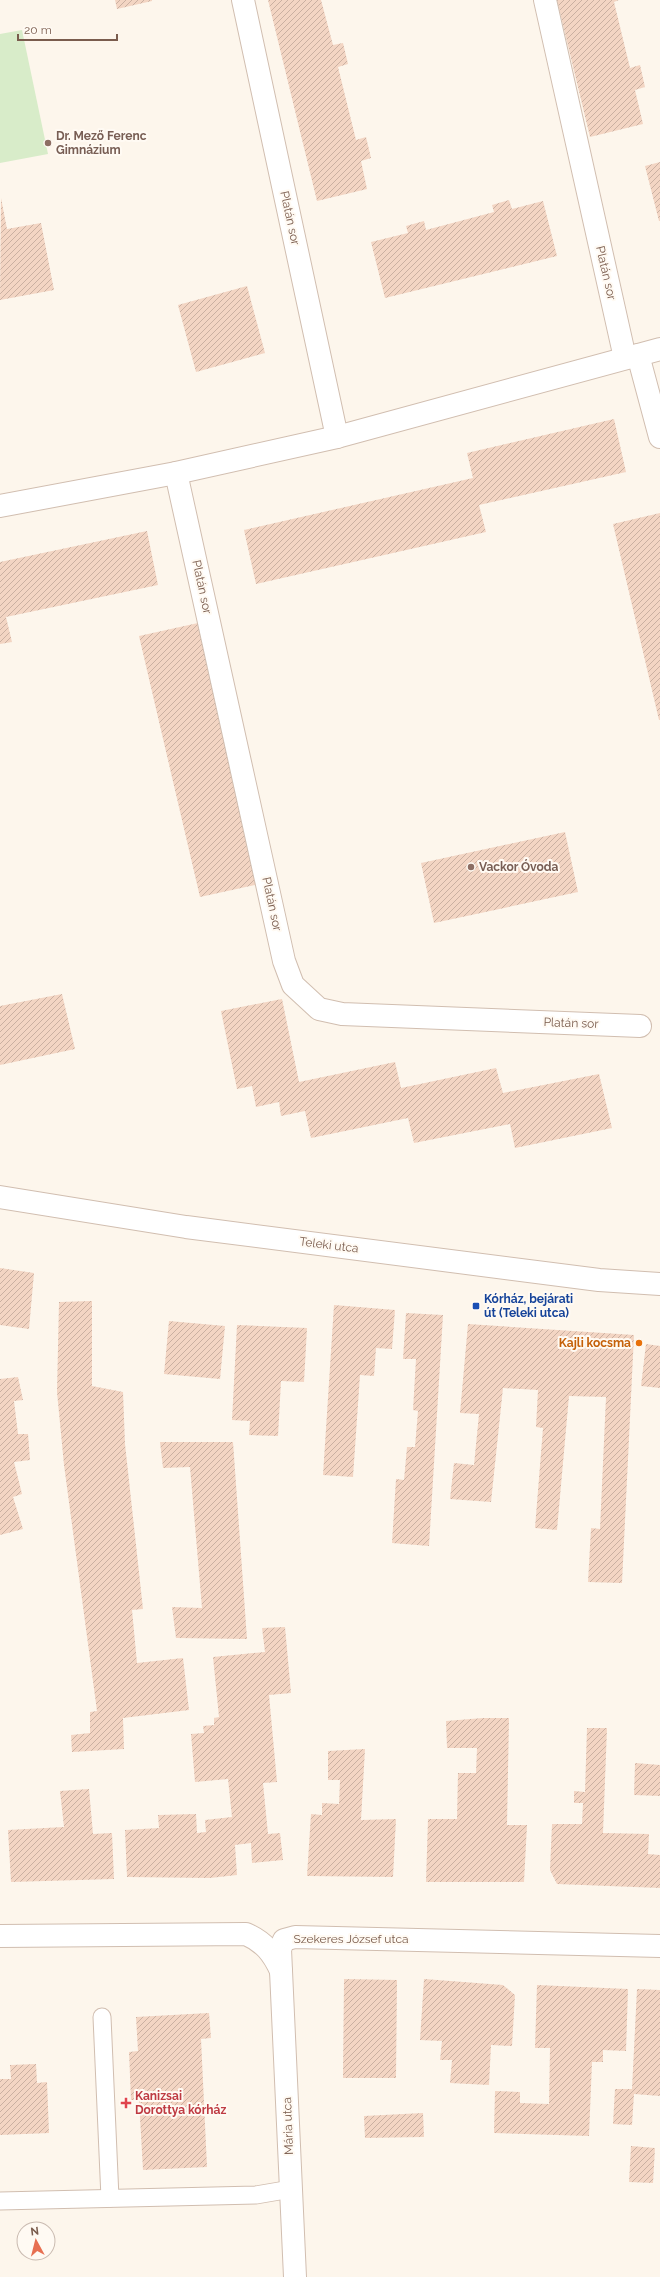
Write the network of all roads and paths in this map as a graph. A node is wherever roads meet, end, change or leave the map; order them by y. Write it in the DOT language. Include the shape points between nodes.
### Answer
graph roads {
  1 [pos="243,0"];
  2 [pos="545,0"];
  3 [pos="660,349"];
  4 [pos="631,357"];
  5 [pos="338,436"];
  6 [pos="660,437"];
  7 [pos="176,473"];
  8 [pos="0,506"];
  9 [pos="640,1026"];
  10 [pos="0,1197"];
  11 [pos="660,1284"];
  12 [pos="0,1936"];
  13 [pos="660,1946"];
  14 [pos="282,1974"];
  15 [pos="102,2017"];
  16 [pos="291,2189"];
  17 [pos="110,2198"];
  18 [pos="0,2201"];
  19 [pos="295,2277"];
  1 -- 5 [label="street, Platán sor"];
  2 -- 4 [label="street, Platán sor"];
  3 -- 4 [label="street"];
  4 -- 5 [label="street"];
  4 -- 6 [label="street, Platán sor"];
  5 -- 7 [label="street"];
  7 -- 8 [label="street"];
  7 -- 9 [label="street, Platán sor" via="284,961 293,985 319,1009 342,1014"];
  10 -- 11 [label="street, Teleki utca" via="186,1228 599,1280"];
  12 -- 14 [label="street" via="246,1934 257,1939 272,1953"];
  13 -- 14 [label="street, Szekeres József utca" via="295,1937 284,1940 281,1944"];
  14 -- 16 [label="street, Mária utca"];
  15 -- 17 [label="lane"];
  16 -- 17 [label="lane" via="256,2195"];
  16 -- 19 [label="street, Mária utca"];
  17 -- 18 [label="lane"];
}
